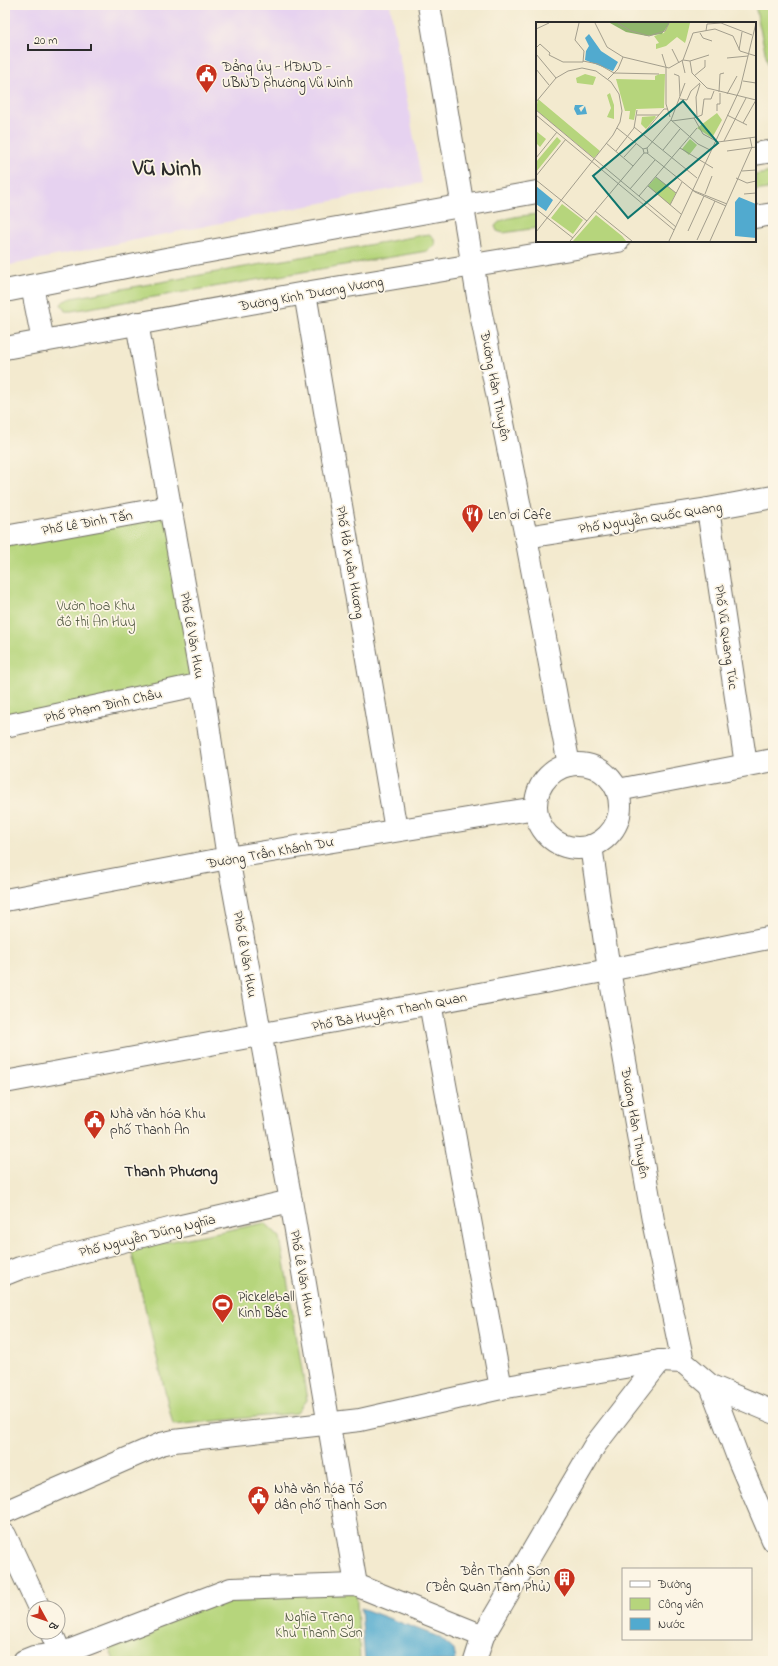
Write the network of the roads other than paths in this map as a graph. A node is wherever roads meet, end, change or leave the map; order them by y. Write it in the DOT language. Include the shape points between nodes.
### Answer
graph roads {
  1 [pos="429,5"];
  2 [pos="773,151"];
  3 [pos="756,154"];
  4 [pos="536,192"];
  5 [pos="464,205"];
  6 [pos="773,214"];
  7 [pos="756,217"];
  8 [pos="612,242"];
  9 [pos="474,266"];
  10 [pos="32,286"];
  11 [pos="5,291"];
  12 [pos="305,293"];
  13 [pos="137,323"];
  14 [pos="43,341"];
  15 [pos="5,348"];
  16 [pos="773,497"];
  17 [pos="170,507"];
  18 [pos="708,509"];
  19 [pos="5,537"];
  20 [pos="526,537"];
  21 [pos="202,684"];
  22 [pos="5,726"];
  23 [pos="773,760"];
  24 [pos="569,765"];
  25 [pos="746,765"];
  26 [pos="618,790"];
  27 [pos="536,808"];
  28 [pos="396,830"];
  29 [pos="591,846"];
  30 [pos="228,858"];
  31 [pos="5,900"];
  32 [pos="773,937"];
  33 [pos="609,970"];
  34 [pos="430,1003"];
  35 [pos="260,1035"];
  36 [pos="5,1082"];
  37 [pos="291,1201"];
  38 [pos="5,1274"];
  39 [pos="660,1361"];
  40 [pos="682,1362"];
  41 [pos="711,1386"];
  42 [pos="501,1388"];
  43 [pos="773,1412"];
  44 [pos="328,1423"];
  45 [pos="5,1512"];
  46 [pos="5,1535"];
  47 [pos="773,1540"];
  48 [pos="356,1585"];
  49 [pos="35,1600"];
  50 [pos="483,1636"];
  51 [pos="55,1640"];
  52 [pos="63,1657"];
  53 [pos="24,1661"];
  54 [pos="475,1661"];
  1 -- 5 [label="street, Đường Hàn Thuyên"];
  2 -- 3 [label="street"];
  4 -- 5 [label="street"];
  5 -- 9 [label="street, Đường Hàn Thuyên"];
  5 -- 10 [label="street"];
  6 -- 7 [label="street"];
  8 -- 9 [label="street, Đường Kinh Dương Vương"];
  9 -- 12 [label="street, Đường Kinh Dương Vương"];
  9 -- 20 [label="street, Đường Hàn Thuyên" via="480,309"];
  10 -- 11 [label="street"];
  10 -- 14 [label="street"];
  12 -- 13 [label="street, Đường Kinh Dương Vương"];
  12 -- 28 [label="street, Phố Hồ Xuân Hương"];
  13 -- 14 [label="street, Đường Kinh Dương Vương"];
  13 -- 17 [label="street, Phố Lê Văn Hưu"];
  14 -- 15 [label="street, Đường Kinh Dương Vương"];
  16 -- 18 [label="street, Phố Nguyễn Quốc Quang"];
  17 -- 19 [label="street, Phố Lê Đình Tấn"];
  17 -- 21 [label="street, Phố Lê Văn Hưu"];
  18 -- 20 [label="street, Phố Nguyễn Quốc Quang"];
  18 -- 25 [label="street, Phố Vũ Quang Túc"];
  20 -- 24 [label="street, Đường Hàn Thuyên"];
  21 -- 22 [label="street, Phố Phạm Đình Châu"];
  21 -- 30 [label="street, Phố Lê Văn Hưu"];
  23 -- 25 [label="street"];
  24 -- 26 [label="street" via="585,764 601,770 614,782"];
  24 -- 27 [label="street" via="556,770 546,779 539,791"];
  25 -- 26 [label="street"];
  26 -- 29 [label="street" via="621,803 618,822 607,837"];
  27 -- 28 [label="street, Đường Trần Khánh Dư"];
  27 -- 29 [label="street" via="540,824 552,840 571,848"];
  28 -- 30 [label="street, Đường Trần Khánh Dư"];
  29 -- 33 [label="street, Đường Hàn Thuyên"];
  30 -- 31 [label="street, Đường Trần Khánh Dư"];
  30 -- 35 [label="street, Phố Lê Văn Hưu"];
  32 -- 33 [label="street, Phố Bà Huyện Thanh Quan"];
  33 -- 34 [label="street, Phố Bà Huyện Thanh Quan"];
  33 -- 40 [label="street, Đường Hàn Thuyên" via="654,1226"];
  34 -- 35 [label="street, Phố Bà Huyện Thanh Quan"];
  34 -- 42 [label="street"];
  35 -- 36 [label="street, Phố Bà Huyện Thanh Quan"];
  35 -- 37 [label="street, Phố Lê Văn Hưu"];
  37 -- 38 [label="street, Phố Nguyễn Dũng Nghĩa" via="177,1227"];
  37 -- 44 [label="street, Phố Lê Văn Hưu"];
  39 -- 40 [label="street"];
  39 -- 42 [label="street"];
  39 -- 50 [label="street" via="595,1445"];
  40 -- 41 [label="street"];
  41 -- 43 [label="street"];
  41 -- 47 [label="street"];
  42 -- 44 [label="street" via="360,1420"];
  44 -- 45 [label="street" via="161,1444"];
  44 -- 48 [label="street, Phố Lê Văn Hưu"];
  46 -- 49 [label="street"];
  48 -- 50 [label="street"];
  48 -- 52 [label="street" via="232,1588"];
  50 -- 54 [label="street"];
  51 -- 52 [label="street"];
  52 -- 53 [label="street" via="34,1656"];
}
